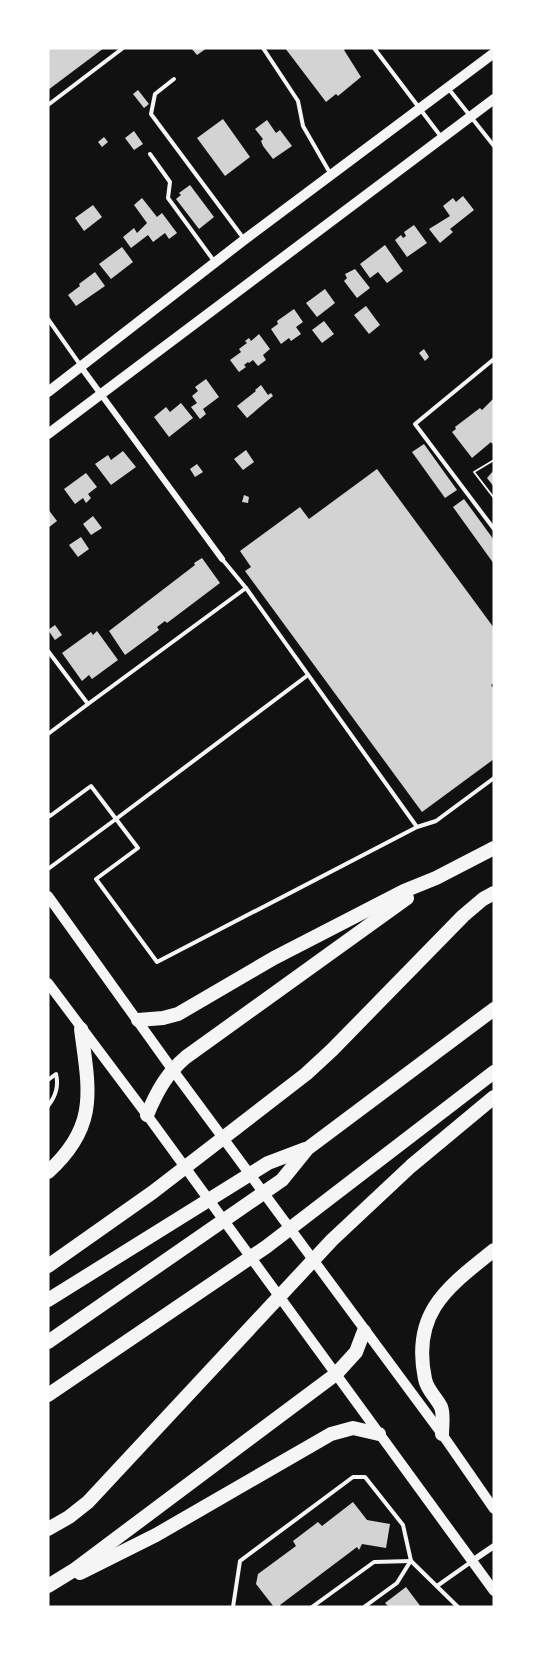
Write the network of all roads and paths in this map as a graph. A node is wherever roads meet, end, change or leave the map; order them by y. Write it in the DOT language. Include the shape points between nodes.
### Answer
graph roads {
  1 [pos="123,48"];
  2 [pos="263,48"];
  3 [pos="374,48"];
  4 [pos="494,53"];
  5 [pos="174,79"];
  6 [pos="448,88"];
  7 [pos="494,99"];
  8 [pos="48,105"];
  9 [pos="419,109"];
  10 [pos="470,118"];
  11 [pos="442,138"];
  12 [pos="494,146"];
  13 [pos="150,154"];
  14 [pos="331,175"];
  15 [pos="244,240"];
  16 [pos="215,263"];
  17 [pos="48,319"];
  18 [pos="494,359"];
  19 [pos="81,367"];
  20 [pos="48,392"];
  21 [pos="100,394"];
  22 [pos="48,434"];
  23 [pos="494,460"];
  24 [pos="494,498"];
  25 [pos="494,529"];
  26 [pos="222,559"];
  27 [pos="246,588"];
  28 [pos="48,651"];
  29 [pos="308,675"];
  30 [pos="88,704"];
  31 [pos="48,734"];
  32 [pos="494,778"];
  33 [pos="48,814"];
  34 [pos="116,819"];
  35 [pos="417,827"];
  36 [pos="494,848"];
  37 [pos="48,869"];
  38 [pos="436,878"];
  39 [pos="494,893"];
  40 [pos="48,896"];
  41 [pos="53,908"];
  42 [pos="48,983"];
  43 [pos="494,1009"];
  44 [pos="138,1020"];
  45 [pos="81,1029"];
  46 [pos="172,1069"];
  47 [pos="494,1072"];
  48 [pos="48,1080"];
  49 [pos="494,1098"];
  50 [pos="48,1106"];
  51 [pos="147,1115"];
  52 [pos="307,1149"];
  53 [pos="48,1172"];
  54 [pos="494,1250"];
  55 [pos="48,1266"];
  56 [pos="48,1300"];
  57 [pos="364,1330"];
  58 [pos="48,1342"];
  59 [pos="336,1374"];
  60 [pos="48,1395"];
  61 [pos="379,1434"];
  62 [pos="442,1434"];
  63 [pos="494,1509"];
  64 [pos="48,1529"];
  65 [pos="494,1545"];
  66 [pos="411,1561"];
  67 [pos="472,1561"];
  68 [pos="438,1586"];
  69 [pos="48,1587"];
  70 [pos="494,1591"];
  71 [pos="232,1607"];
  72 [pos="312,1607"];
  73 [pos="364,1607"];
  74 [pos="458,1607"];
  1 -- 8 [label="lane"];
  2 -- 14 [label="lane" via="298,101 303,126"];
  3 -- 9 [label="lane"];
  4 -- 6 [label="main road"];
  5 -- 15 [label="lane" via="155,94 151,114"];
  6 -- 9 [label="main road"];
  6 -- 10 [label="lane"];
  7 -- 10 [label="main road"];
  9 -- 11 [label="lane"];
  9 -- 14 [label="main road"];
  10 -- 11 [label="main road"];
  10 -- 12 [label="lane"];
  11 -- 21 [label="main road"];
  13 -- 16 [label="lane" via="170,182 168,198"];
  14 -- 15 [label="main road"];
  15 -- 16 [label="main road"];
  16 -- 19 [label="main road"];
  17 -- 19 [label="lane"];
  18 -- 25 [label="lane" via="416,424"];
  19 -- 20 [label="main road"];
  19 -- 21 [label="street"];
  21 -- 22 [label="main road"];
  21 -- 26 [label="street"];
  23 -- 24 [label="path" via="474,472"];
  26 -- 27 [label="lane"];
  27 -- 29 [label="lane"];
  27 -- 30 [label="lane"];
  28 -- 30 [label="lane"];
  29 -- 34 [label="lane"];
  29 -- 35 [label="lane"];
  30 -- 31 [label="lane"];
  32 -- 35 [label="lane" via="436,821"];
  33 -- 34 [label="lane" via="91,786"];
  34 -- 35 [label="lane" via="138,848 96,879 157,962"];
  34 -- 37 [label="lane"];
  36 -- 38 [label="highway"];
  38 -- 44 [label="highway" via="284,953 178,1014"];
  38 -- 46 [label="highway"];
  39 -- 55 [label="highway" via="463,916 332,1050 285,1092"];
  40 -- 41 [label="main road"];
  41 -- 44 [label="main road"];
  42 -- 45 [label="main road"];
  43 -- 52 [label="highway"];
  44 -- 46 [label="main road"];
  45 -- 51 [label="main road"];
  45 -- 53 [label="highway" via="87,1110 69,1150"];
  46 -- 51 [label="highway"];
  46 -- 57 [label="main road"];
  47 -- 60 [label="highway" via="266,1247"];
  48 -- 50 [label="lane" via="56,1074 55,1095"];
  49 -- 64 [label="highway" via="377,1196 298,1275 88,1502"];
  51 -- 59 [label="main road"];
  52 -- 56 [label="highway" via="268,1163"];
  52 -- 58 [label="highway" via="282,1180"];
  54 -- 62 [label="highway" via="442,1294 428,1321 423,1342 424,1374 441,1408"];
  57 -- 59 [label="highway" via="356,1352"];
  57 -- 62 [label="main road"];
  59 -- 61 [label="main road"];
  59 -- 69 [label="highway"];
  61 -- 67 [label="main road"];
  61 -- 69 [label="highway" via="353,1428 331,1434 156,1534"];
  62 -- 63 [label="main road"];
  65 -- 67 [label="street"];
  66 -- 68 [label="lane"];
  66 -- 71 [label="lane" via="403,1525 365,1477 353,1477 240,1561"];
  66 -- 72 [label="lane" via="374,1562"];
  66 -- 73 [label="lane" via="397,1583"];
  67 -- 68 [label="lane"];
  67 -- 70 [label="main road"];
  68 -- 74 [label="lane"];
}
